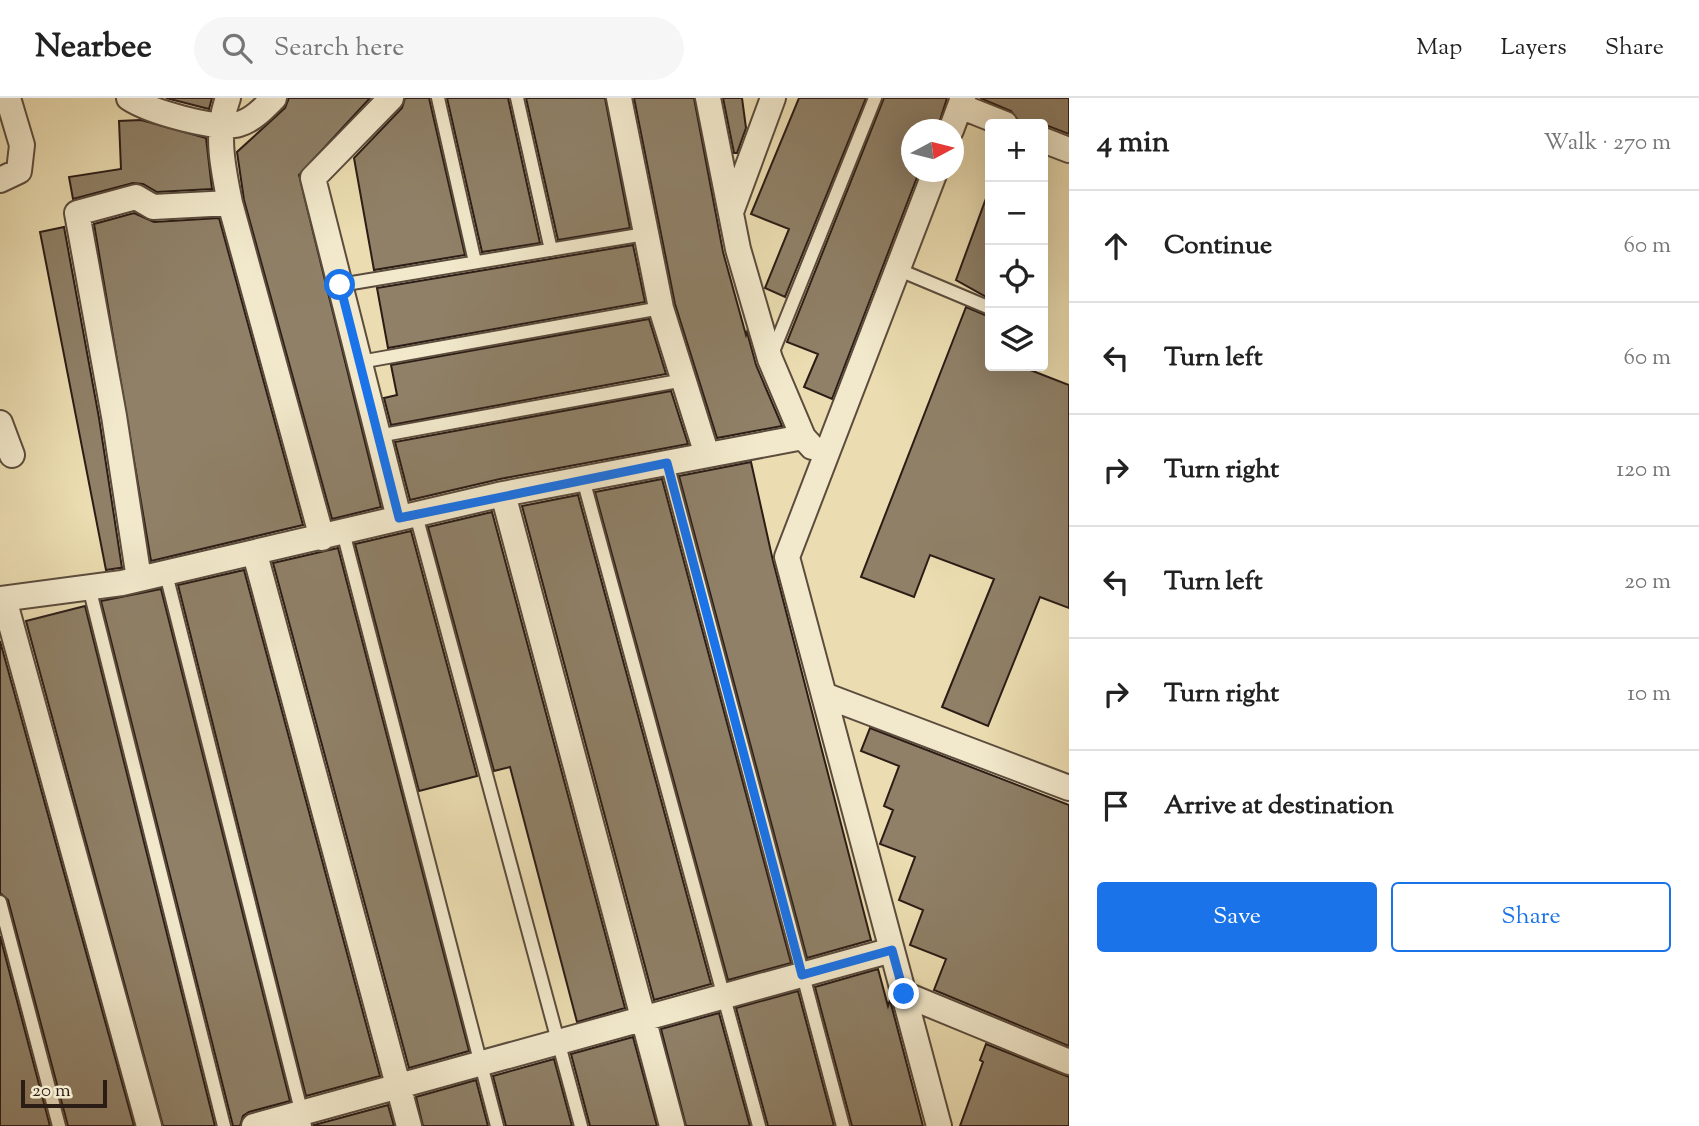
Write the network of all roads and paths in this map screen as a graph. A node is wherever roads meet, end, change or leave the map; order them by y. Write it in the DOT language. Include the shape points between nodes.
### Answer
graph roads {
  1 [pos="8,98"];
  2 [pos="129,98"];
  3 [pos="228,98"];
  4 [pos="274,98"];
  5 [pos="391,98"];
  6 [pos="439,98"];
  7 [pos="517,98"];
  8 [pos="619,98"];
  9 [pos="708,98"];
  10 [pos="773,98"];
  11 [pos="875,98"];
  12 [pos="961,102"];
  13 [pos="955,119"];
  14 [pos="995,119"];
  15 [pos="221,123"];
  16 [pos="1048,141"];
  17 [pos="1069,150"];
  18 [pos="10,176"];
  19 [pos="931,182"];
  20 [pos="230,203"];
  21 [pos="731,212"];
  22 [pos="645,234"];
  23 [pos="551,250"];
  24 [pos="475,262"];
  25 [pos="897,269"];
  26 [pos="340,285"];
  27 [pos="985,306"];
  28 [pos="661,309"];
  29 [pos="770,359"];
  30 [pos="359,362"];
  31 [pos="684,380"];
  32 [pos="0,423"];
  33 [pos="378,436"];
  34 [pos="803,437"];
  35 [pos="12,454"];
  36 [pos="707,455"];
  37 [pos="825,459"];
  38 [pos="667,463"];
  39 [pos="583,479"];
  40 [pos="503,494"];
  41 [pos="407,517"];
  42 [pos="333,535"];
  43 [pos="256,554"];
  44 [pos="166,574"];
  45 [pos="139,579"];
  46 [pos="89,587"];
  47 [pos="2,599"];
  48 [pos="824,695"];
  49 [pos="1069,788"];
  50 [pos="0,902"];
  51 [pos="892,950"];
  52 [pos="802,975"];
  53 [pos="904,994"];
  54 [pos="724,996"];
  55 [pos="645,1018"];
  56 [pos="558,1041"];
  57 [pos="1069,1062"];
  58 [pos="481,1063"];
  59 [pos="398,1085"];
  60 [pos="303,1120"];
  61 [pos="59,1126"];
  62 [pos="149,1126"];
  63 [pos="223,1126"];
  64 [pos="254,1126"];
  65 [pos="409,1126"];
  66 [pos="497,1126"];
  67 [pos="581,1126"];
  68 [pos="672,1126"];
  69 [pos="759,1126"];
  70 [pos="843,1126"];
  71 [pos="939,1126"];
  1 -- 18 [label="street" via="23,145"];
  2 -- 15 [label="street" via="186,120"];
  3 -- 15 [label="street"];
  4 -- 15 [label="street" via="238,125"];
  5 -- 26 [label="street" via="313,178"];
  6 -- 24 [label="lane"];
  7 -- 23 [label="lane"];
  8 -- 22 [label="street"];
  9 -- 21 [label="street"];
  10 -- 21 [label="street"];
  11 -- 29 [label="lane"];
  12 -- 13 [label="street"];
  12 -- 14 [label="street"];
  15 -- 20 [label="street" via="221,160"];
  16 -- 17 [label="street"];
  19 -- 25 [label="street"];
  20 -- 42 [label="street"];
  20 -- 45 [label="street" via="153,207 136,198 77,213"];
  21 -- 29 [label="street"];
  22 -- 23 [label="lane"];
  22 -- 28 [label="street"];
  23 -- 24 [label="lane"];
  24 -- 26 [label="lane"];
  25 -- 27 [label="lane"];
  25 -- 37 [label="street"];
  26 -- 30 [label="street"];
  28 -- 30 [label="lane"];
  28 -- 31 [label="street"];
  29 -- 34 [label="street"];
  30 -- 33 [label="street"];
  31 -- 33 [label="lane"];
  31 -- 36 [label="street"];
  32 -- 35 [label="street"];
  33 -- 41 [label="street"];
  34 -- 36 [label="street"];
  34 -- 37 [label="street"];
  36 -- 38 [label="street"];
  37 -- 48 [label="street" via="787,557"];
  38 -- 39 [label="street"];
  38 -- 52 [label="lane"];
  39 -- 40 [label="street"];
  39 -- 54 [label="lane"];
  40 -- 41 [label="street"];
  40 -- 55 [label="street"];
  41 -- 42 [label="street"];
  41 -- 56 [label="lane"];
  42 -- 43 [label="street"];
  42 -- 58 [label="lane"];
  43 -- 44 [label="street"];
  43 -- 59 [label="street"];
  44 -- 45 [label="street"];
  44 -- 60 [label="lane"];
  45 -- 46 [label="street"];
  46 -- 47 [label="street"];
  46 -- 63 [label="lane"];
  47 -- 62 [label="street"];
  48 -- 49 [label="street"];
  48 -- 51 [label="street"];
  50 -- 61 [label="lane"];
  51 -- 52 [label="street"];
  51 -- 53 [label="street"];
  52 -- 54 [label="street"];
  52 -- 70 [label="lane"];
  53 -- 57 [label="street"];
  53 -- 71 [label="street"];
  54 -- 55 [label="street"];
  54 -- 69 [label="lane"];
  55 -- 56 [label="street"];
  55 -- 68 [label="street"];
  56 -- 58 [label="street"];
  56 -- 67 [label="lane"];
  58 -- 59 [label="street"];
  58 -- 66 [label="lane"];
  59 -- 60 [label="street"];
  59 -- 65 [label="street"];
  60 -- 64 [label="street"];
}
